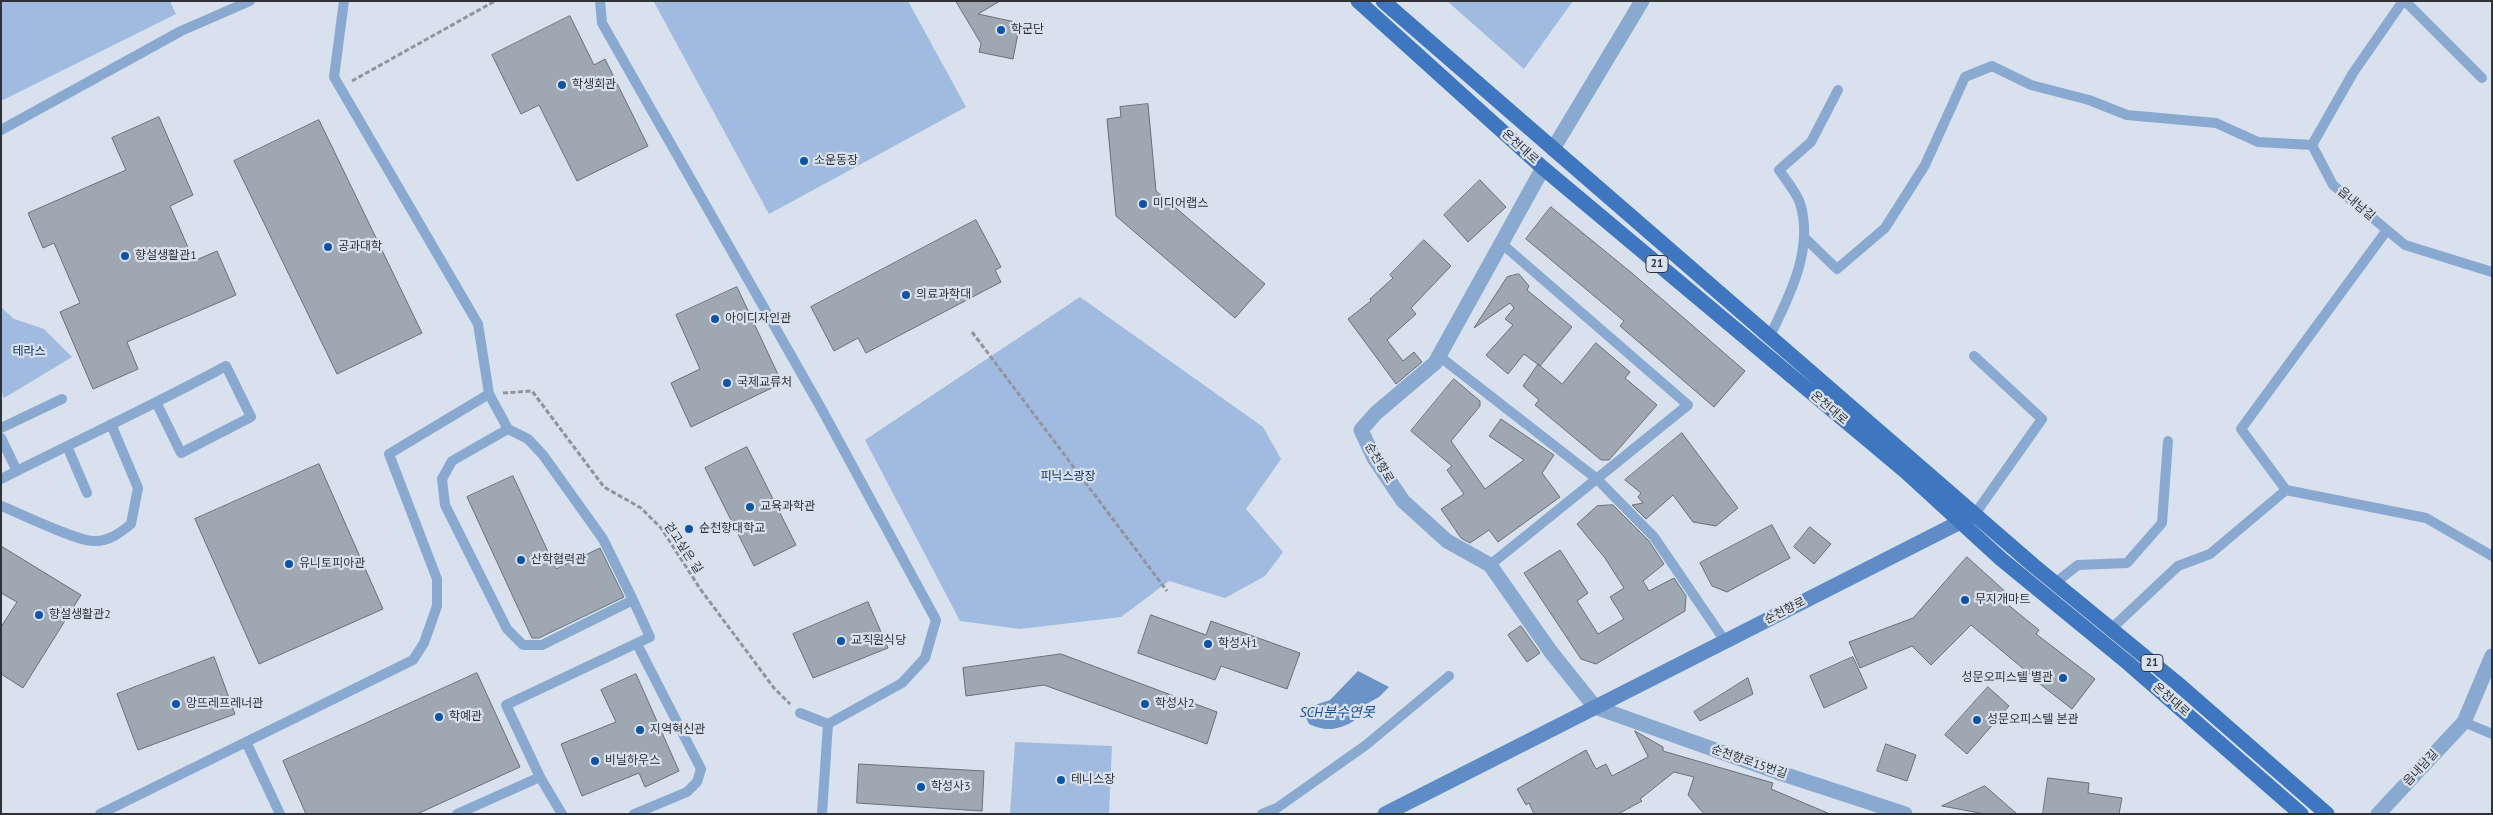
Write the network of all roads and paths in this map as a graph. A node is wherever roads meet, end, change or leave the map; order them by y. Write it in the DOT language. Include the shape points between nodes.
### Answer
graph roads {
  1 [pos="250,1"];
  2 [pos="344,1"];
  3 [pos="496,1"];
  4 [pos="600,1"];
  5 [pos="1358,1"];
  6 [pos="1383,1"];
  7 [pos="1642,1"];
  8 [pos="2404,1"];
  9 [pos="2482,78"];
  10 [pos="340,88"];
  11 [pos="1838,90"];
  12 [pos="1,130"];
  13 [pos="2312,144"];
  14 [pos="1553,149"];
  15 [pos="1543,168"];
  16 [pos="2387,230"];
  17 [pos="1806,239"];
  18 [pos="1501,243"];
  19 [pos="2492,272"];
  20 [pos="972,332"];
  21 [pos="1770,336"];
  22 [pos="1439,356"];
  23 [pos="1974,356"];
  24 [pos="489,394"];
  25 [pos="62,399"];
  26 [pos="156,404"];
  27 [pos="110,424"];
  28 [pos="1,428"];
  29 [pos="508,429"];
  30 [pos="1,438"];
  31 [pos="2168,441"];
  32 [pos="67,446"];
  33 [pos="18,471"];
  34 [pos="1,479"];
  35 [pos="1596,479"];
  36 [pos="2286,490"];
  37 [pos="87,493"];
  38 [pos="1,506"];
  39 [pos="1975,514"];
  40 [pos="1960,522"];
  41 [pos="2492,556"];
  42 [pos="1490,565"];
  43 [pos="2055,583"];
  44 [pos="1167,591"];
  45 [pos="633,600"];
  46 [pos="2111,629"];
  47 [pos="1725,641"];
  48 [pos="637,644"];
  49 [pos="2492,656"];
  50 [pos="1449,676"];
  51 [pos="1595,707"];
  52 [pos="800,713"];
  53 [pos="2464,722"];
  54 [pos="828,724"];
  55 [pos="2492,734"];
  56 [pos="246,742"];
  57 [pos="540,777"];
  58 [pos="100,814"];
  59 [pos="280,814"];
  60 [pos="456,814"];
  61 [pos="562,814"];
  62 [pos="634,814"];
  63 [pos="822,814"];
  64 [pos="1262,814"];
  65 [pos="1385,814"];
  66 [pos="1905,814"];
  67 [pos="2301,814"];
  68 [pos="2327,814"];
  69 [pos="2378,814"];
  1 -- 12 [label="lane" via="181,31"];
  2 -- 10 [label="lane" via="334,77"];
  3 -- 10 [label="path"];
  4 -- 54 [label="lane" via="602,23 821,408 936,620 924,658 902,683"];
  5 -- 15 [label="main road, 온천대로 / 21"];
  6 -- 14 [label="main road, 온천대로 / 21"];
  7 -- 14 [label="street, 온천대로"];
  8 -- 9 [label="lane"];
  8 -- 13 [label="lane" via="2353,73"];
  10 -- 24 [label="lane" via="478,324"];
  11 -- 17 [label="lane" via="1811,142 1779,170 1799,202"];
  13 -- 16 [label="lane, 읍내남길" via="2332,185"];
  13 -- 17 [label="lane" via="2258,142 2216,124 2127,116 2089,100 2030,85 1992,66 1965,77 1926,165 1885,228 1837,268"];
  14 -- 21 [label="main road, 온천대로 / 21"];
  15 -- 18 [label="street, 순천향로"];
  15 -- 40 [label="main road, 온천대로 / 21" via="1905,471"];
  16 -- 19 [label="lane, 읍내남길" via="2405,245"];
  16 -- 36 [label="lane" via="2241,428"];
  17 -- 21 [label="lane" via="1792,292"];
  18 -- 22 [label="street, 순천향로"];
  18 -- 35 [label="lane" via="1688,405"];
  20 -- 44 [label="path"];
  21 -- 39 [label="main road, 온천대로 / 21"];
  22 -- 35 [label="lane"];
  22 -- 42 [label="street, 순천향로" via="1361,430 1374,458 1403,501 1447,541"];
  23 -- 39 [label="lane" via="2042,419"];
  24 -- 29 [label="lane"];
  24 -- 52 [label="path, 걷고싶은 길" via="532,391 604,487 641,508 661,528 701,590 774,688"];
  24 -- 56 [label="lane" via="389,454 437,579 437,606 424,643 413,660"];
  25 -- 28 [label="lane"];
  26 -- 26 [label="lane" via="226,366 251,417 181,453"];
  26 -- 27 [label="lane"];
  27 -- 32 [label="lane"];
  27 -- 38 [label="lane" via="138,488 131,524 115,537 93,541"];
  29 -- 45 [label="lane" via="528,439 543,454 603,539"];
  29 -- 45 [label="lane" via="452,461 442,479 444,505 506,629 523,645 542,645"];
  30 -- 33 [label="lane"];
  31 -- 43 [label="lane" via="2162,523 2127,563 2078,565"];
  32 -- 33 [label="lane"];
  32 -- 37 [label="lane"];
  33 -- 34 [label="lane"];
  35 -- 42 [label="lane"];
  35 -- 47 [label="lane" via="1654,537"];
  36 -- 41 [label="lane" via="2426,518"];
  36 -- 46 [label="lane" via="2210,554 2178,566"];
  39 -- 40 [label="main road, 순천향로"];
  39 -- 43 [label="main road, 온천대로 / 21"];
  40 -- 47 [label="main road, 순천향로"];
  40 -- 67 [label="main road, 온천대로 / 21"];
  42 -- 51 [label="street, 순천향로" via="1551,652"];
  43 -- 46 [label="main road, 온천대로 / 21"];
  45 -- 48 [label="lane" via="650,637"];
  46 -- 68 [label="main road, 온천대로 / 21"];
  47 -- 51 [label="main road, 순천향로"];
  48 -- 57 [label="lane" via="506,705"];
  48 -- 62 [label="lane" via="700,769 697,782 687,792"];
  49 -- 53 [label="street, 읍내남길"];
  50 -- 64 [label="lane" via="1366,745 1277,808"];
  51 -- 65 [label="main road, 순천향로"];
  51 -- 66 [label="street, 순천향로15번길"];
  52 -- 54 [label="lane"];
  53 -- 55 [label="lane"];
  53 -- 69 [label="street, 읍내남길"];
  54 -- 63 [label="lane"];
  56 -- 58 [label="lane"];
  56 -- 59 [label="lane"];
  57 -- 60 [label="lane"];
  57 -- 61 [label="lane"];
}
